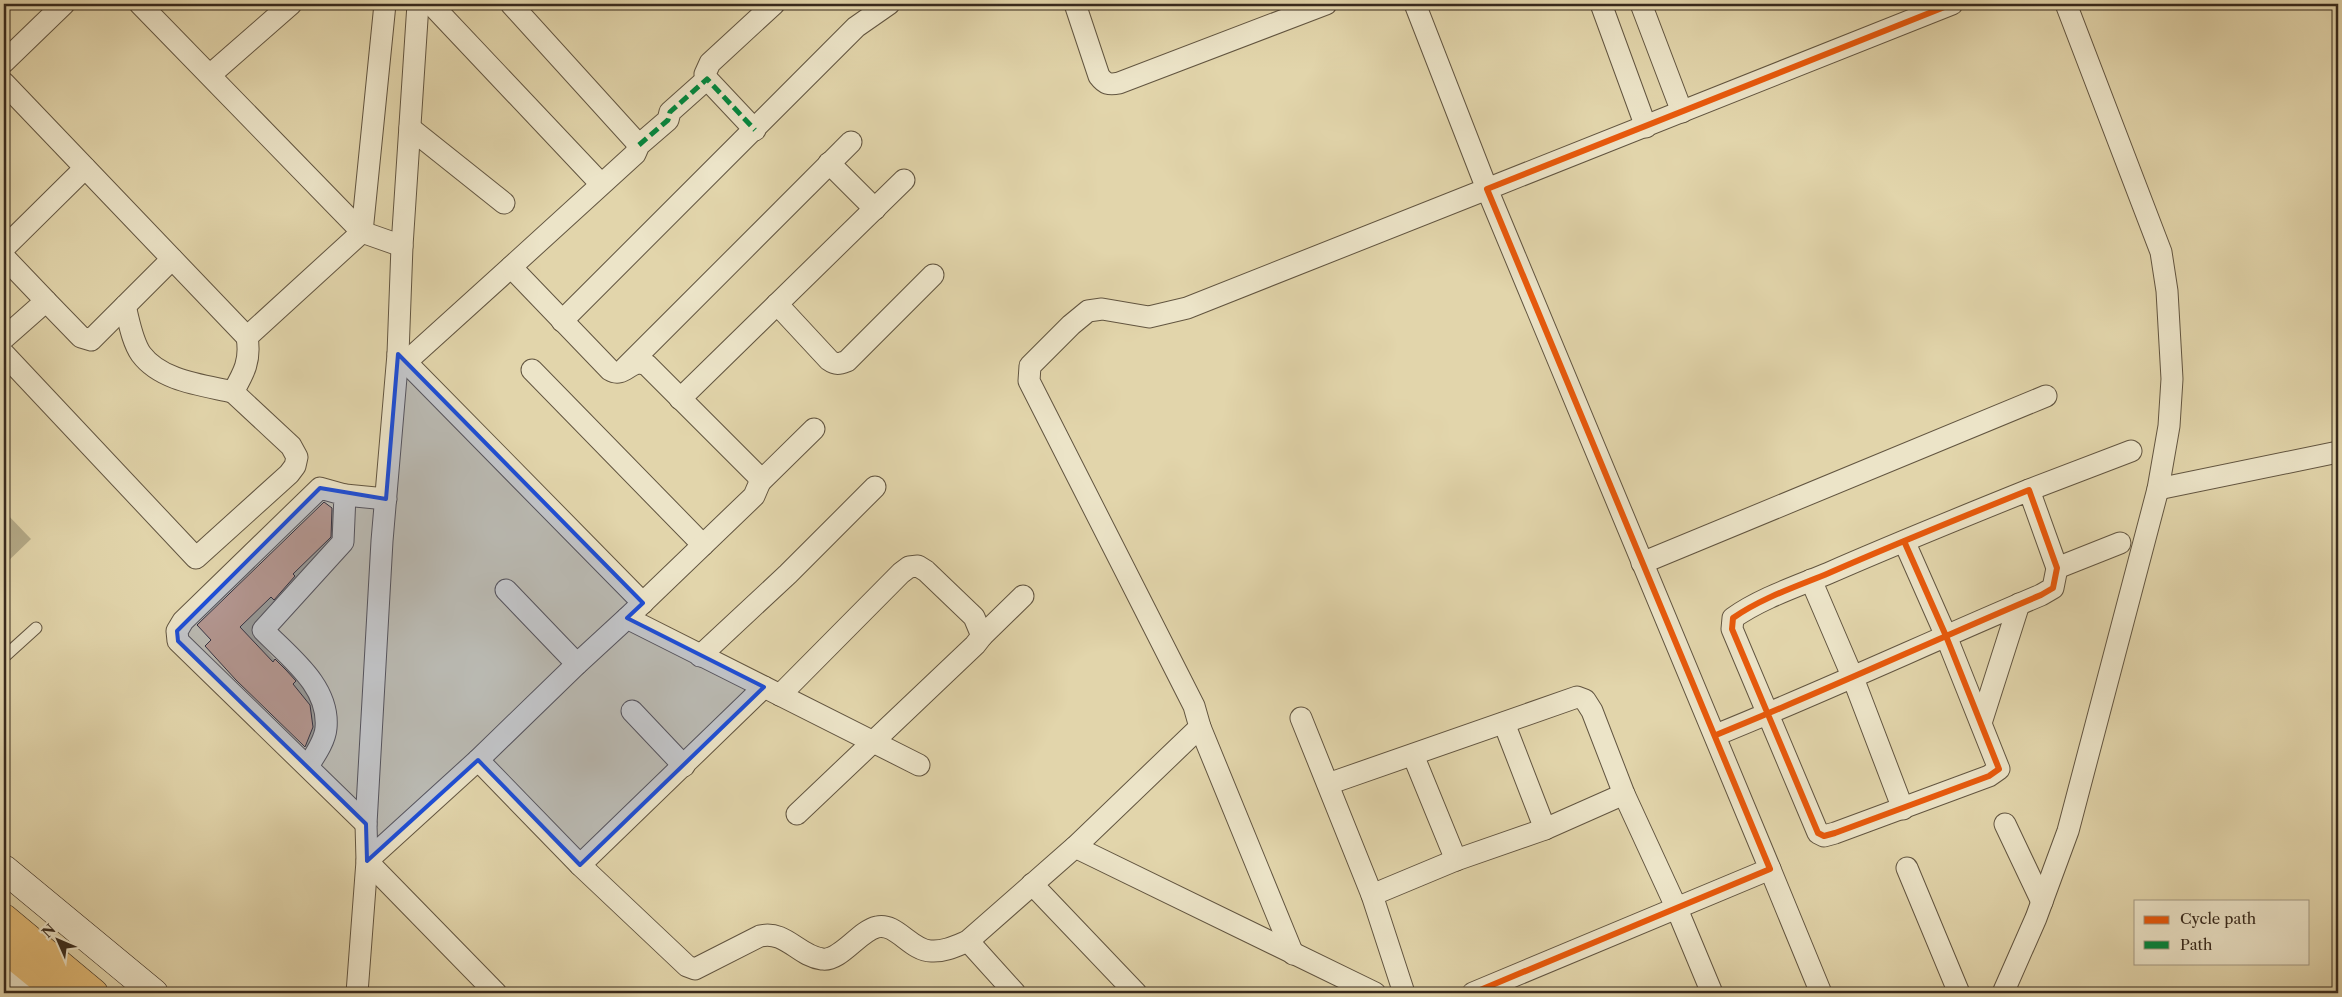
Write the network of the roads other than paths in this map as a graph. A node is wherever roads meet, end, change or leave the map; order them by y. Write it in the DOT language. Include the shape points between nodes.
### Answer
graph roads {
  1 [pos="64,4"];
  2 [pos="291,4"];
  3 [pos="385,4"];
  4 [pos="418,4"];
  5 [pos="431,4"];
  6 [pos="511,4"];
  7 [pos="774,4"];
  8 [pos="889,4"];
  9 [pos="1075,4"];
  10 [pos="1326,4"];
  11 [pos="1415,4"];
  12 [pos="1602,4"];
  13 [pos="1641,4"];
  14 [pos="1952,4"];
  15 [pos="2066,4"];
  16 [pos="149,7"];
  17 [pos="4,62"];
  18 [pos="210,76"];
  19 [pos="707,79"];
  20 [pos="4,83"];
  21 [pos="1682,112"];
  22 [pos="1646,127"];
  23 [pos="410,128"];
  24 [pos="755,130"];
  25 [pos="851,142"];
  26 [pos="639,145"];
  27 [pos="829,163"];
  28 [pos="85,168"];
  29 [pos="904,180"];
  30 [pos="601,184"];
  31 [pos="1487,189"];
  32 [pos="504,203"];
  33 [pos="875,209"];
  34 [pos="362,232"];
  35 [pos="402,246"];
  36 [pos="4,248"];
  37 [pos="4,257"];
  38 [pos="172,259"];
  39 [pos="511,266"];
  40 [pos="933,275"];
  41 [pos="46,301"];
  42 [pos="777,304"];
  43 [pos="125,306"];
  44 [pos="562,321"];
  45 [pos="247,337"];
  46 [pos="4,338"];
  47 [pos="4,354"];
  48 [pos="402,358"];
  49 [pos="532,370"];
  50 [pos="621,372"];
  51 [pos="233,392"];
  52 [pos="2046,396"];
  53 [pos="680,399"];
  54 [pos="814,429"];
  55 [pos="2131,451"];
  56 [pos="2338,452"];
  57 [pos="760,482"];
  58 [pos="875,487"];
  59 [pos="2158,489"];
  60 [pos="2029,490"];
  61 [pos="345,495"];
  62 [pos="386,499"];
  63 [pos="1904,541"];
  64 [pos="2120,543"];
  65 [pos="703,545"];
  66 [pos="1642,562"];
  67 [pos="2058,568"];
  68 [pos="1811,580"];
  69 [pos="506,590"];
  70 [pos="1022,596"];
  71 [pos="643,603"];
  72 [pos="2019,604"];
  73 [pos="626,618"];
  74 [pos="36,628"];
  75 [pos="982,636"];
  76 [pos="1946,636"];
  77 [pos="700,656"];
  78 [pos="4,657"];
  79 [pos="577,664"];
  80 [pos="1853,678"];
  81 [pos="772,691"];
  82 [pos="632,711"];
  83 [pos="1770,714"];
  84 [pos="1300,718"];
  85 [pos="1504,723"];
  86 [pos="1981,723"];
  87 [pos="1200,727"];
  88 [pos="1716,735"];
  89 [pos="872,741"];
  90 [pos="1413,755"];
  91 [pos="478,760"];
  92 [pos="919,765"];
  93 [pos="308,766"];
  94 [pos="684,766"];
  95 [pos="1328,784"];
  96 [pos="1624,794"];
  97 [pos="1903,808"];
  98 [pos="796,814"];
  99 [pos="366,824"];
  100 [pos="2005,824"];
  101 [pos="1545,829"];
  102 [pos="1075,847"];
  103 [pos="1456,860"];
  104 [pos="367,861"];
  105 [pos="580,865"];
  106 [pos="1907,868"];
  107 [pos="4,869"];
  108 [pos="1770,869"];
  109 [pos="1032,884"];
  110 [pos="1372,895"];
  111 [pos="2042,902"];
  112 [pos="1677,909"];
  113 [pos="4,918"];
  114 [pos="968,941"];
  115 [pos="4,948"];
  116 [pos="1293,954"];
  117 [pos="4,968"];
  118 [pos="34,993"];
  119 [pos="59,993"];
  120 [pos="94,993"];
  121 [pos="154,993"];
  122 [pos="357,993"];
  123 [pos="496,993"];
  124 [pos="1015,993"];
  125 [pos="1136,993"];
  126 [pos="1375,993"];
  127 [pos="1404,993"];
  128 [pos="1473,993"];
  129 [pos="1712,993"];
  130 [pos="1821,993"];
  131 [pos="1959,993"];
  132 [pos="2003,993"];
  1 -- 17 [label="street"];
  2 -- 18 [label="street"];
  3 -- 34 [label="street"];
  4 -- 23 [label="street"];
  5 -- 30 [label="street"];
  6 -- 26 [label="street"];
  7 -- 19 [label="street" via="710,63 706,68"];
  8 -- 24 [label="street" via="856,27"];
  9 -- 10 [label="street" via="1099,76 1109,85"];
  11 -- 31 [label="street"];
  12 -- 22 [label="street"];
  13 -- 21 [label="street"];
  14 -- 21 [label="street"];
  15 -- 59 [label="street" via="2160,252 2167,291 2172,379 2169,426"];
  16 -- 18 [label="street"];
  18 -- 34 [label="street"];
  19 -- 24 [label="street"];
  19 -- 26 [label="street"];
  20 -- 28 [label="street"];
  21 -- 22 [label="street"];
  22 -- 31 [label="street"];
  23 -- 32 [label="street"];
  23 -- 35 [label="street"];
  24 -- 44 [label="street"];
  25 -- 27 [label="street"];
  26 -- 30 [label="street" via="635,154"];
  27 -- 33 [label="street"];
  27 -- 50 [label="street"];
  28 -- 36 [label="street"];
  28 -- 38 [label="street"];
  29 -- 33 [label="street"];
  30 -- 39 [label="street"];
  31 -- 66 [label="street"];
  31 -- 87 [label="street" via="1187,308 1149,317 1102,309 1088,311 1030,366 1029,380 1194,706"];
  33 -- 42 [label="street"];
  34 -- 35 [label="street"];
  34 -- 45 [label="street"];
  35 -- 48 [label="street"];
  37 -- 41 [label="street"];
  38 -- 43 [label="street"];
  38 -- 45 [label="street"];
  39 -- 44 [label="street"];
  39 -- 48 [label="street"];
  40 -- 42 [label="street" via="847,361 840,364 829,360"];
  41 -- 43 [label="street" via="86,340 96,336"];
  41 -- 46 [label="street"];
  42 -- 53 [label="street"];
  43 -- 51 [label="street" via="140,353 152,366 177,378"];
  44 -- 50 [label="street" via="610,370"];
  45 -- 51 [label="street" via="249,358"];
  47 -- 51 [label="street" via="196,558 295,466 297,457 291,446"];
  48 -- 62 [label="street"];
  48 -- 71 [label="street"];
  49 -- 65 [label="street"];
  50 -- 53 [label="street" via="641,362"];
  52 -- 66 [label="street"];
  53 -- 57 [label="street" via="757,475"];
  54 -- 57 [label="street"];
  55 -- 60 [label="street"];
  56 -- 59 [label="street"];
  57 -- 65 [label="street" via="754,496"];
  58 -- 77 [label="street"];
  59 -- 111 [label="street" via="2068,831"];
  60 -- 63 [label="street"];
  60 -- 67 [label="street"];
  61 -- 62 [label="street"];
  61 -- 93 [label="street" via="342,542 263,630 317,687 323,700 326,729"];
  61 -- 93 [label="street" via="320,488 193,611 177,631 178,641"];
  62 -- 99 [label="street"];
  63 -- 68 [label="street"];
  63 -- 76 [label="street"];
  64 -- 67 [label="street"];
  65 -- 71 [label="street"];
  66 -- 88 [label="street"];
  67 -- 72 [label="street" via="2052,588"];
  68 -- 80 [label="street"];
  68 -- 83 [label="street" via="1733,618 1732,629"];
  69 -- 79 [label="street"];
  70 -- 75 [label="street"];
  71 -- 73 [label="street"];
  72 -- 76 [label="street"];
  72 -- 86 [label="street"];
  73 -- 77 [label="street"];
  73 -- 79 [label="street"];
  74 -- 78 [label="lane"];
  75 -- 81 [label="street" via="968,611 926,571 918,566 909,567"];
  75 -- 89 [label="street"];
  76 -- 80 [label="street"];
  76 -- 86 [label="street"];
  77 -- 81 [label="street"];
  79 -- 91 [label="street"];
  80 -- 83 [label="street"];
  80 -- 97 [label="street"];
  81 -- 89 [label="street"];
  81 -- 94 [label="street"];
  82 -- 94 [label="street"];
  83 -- 88 [label="street"];
  83 -- 97 [label="street" via="1818,833 1824,836 1835,833"];
  84 -- 95 [label="street"];
  85 -- 90 [label="street"];
  85 -- 96 [label="street" via="1577,698 1584,700 1592,711"];
  85 -- 101 [label="street"];
  86 -- 97 [label="street" via="1999,769 1990,776"];
  87 -- 102 [label="street"];
  87 -- 116 [label="street"];
  88 -- 108 [label="street"];
  89 -- 92 [label="street"];
  89 -- 98 [label="street"];
  90 -- 95 [label="street"];
  90 -- 103 [label="street"];
  91 -- 104 [label="street"];
  91 -- 105 [label="street"];
  93 -- 99 [label="street"];
  94 -- 105 [label="street"];
  95 -- 110 [label="street"];
  96 -- 101 [label="street"];
  96 -- 112 [label="street"];
  99 -- 104 [label="street"];
  100 -- 111 [label="street"];
  101 -- 103 [label="street"];
  102 -- 109 [label="street"];
  102 -- 116 [label="street"];
  103 -- 110 [label="street"];
  104 -- 122 [label="street"];
  104 -- 123 [label="street"];
  105 -- 114 [label="street" via="687,966 695,969 768,934 785,939 825,960 878,926 886,927 916,947 930,951"];
  106 -- 131 [label="street"];
  107 -- 121 [label="street"];
  108 -- 112 [label="street"];
  108 -- 130 [label="street"];
  109 -- 114 [label="street"];
  109 -- 125 [label="street"];
  110 -- 127 [label="street"];
  111 -- 132 [label="street"];
  112 -- 128 [label="street"];
  112 -- 129 [label="street"];
  113 -- 120 [label="highway"];
  114 -- 124 [label="street"];
  115 -- 119 [label="highway"];
  116 -- 126 [label="street"];
  117 -- 118 [label="street"];
}
